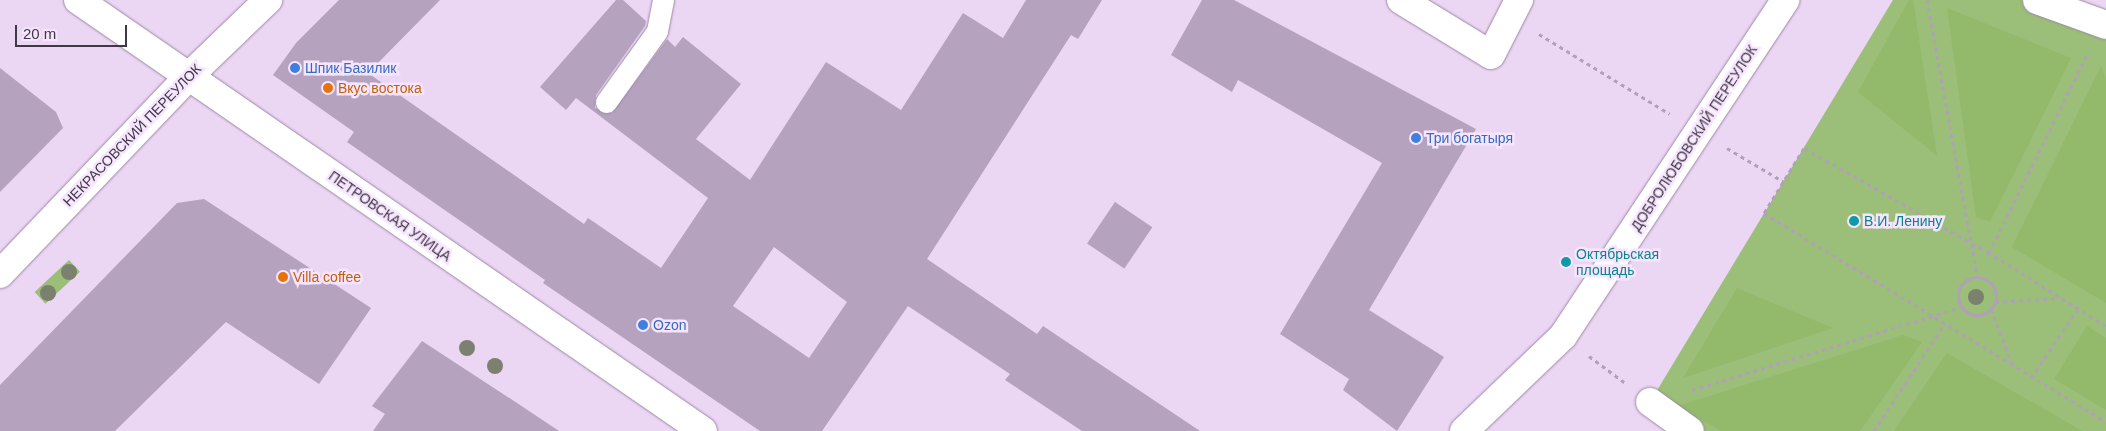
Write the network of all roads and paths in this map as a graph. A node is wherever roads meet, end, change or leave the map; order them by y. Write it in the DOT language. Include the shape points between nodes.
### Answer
graph roads {
  1 [pos="78,0"];
  2 [pos="268,0"];
  3 [pos="664,0"];
  4 [pos="1401,0"];
  5 [pos="1785,0"];
  6 [pos="1927,0"];
  7 [pos="2037,0"];
  8 [pos="1515,8"];
  9 [pos="2104,24"];
  10 [pos="188,76"];
  11 [pos="606,102"];
  12 [pos="1698,131"];
  13 [pos="1784,182"];
  14 [pos="1972,243"];
  15 [pos="1989,253"];
  16 [pos="0,274"];
  17 [pos="1977,276"];
  18 [pos="2059,298"];
  19 [pos="1995,302"];
  20 [pos="1961,307"];
  21 [pos="1991,308"];
  22 [pos="2077,310"];
  23 [pos="1929,317"];
  24 [pos="1943,326"];
  25 [pos="2106,326"];
  26 [pos="1563,336"];
  27 [pos="2013,367"];
  28 [pos="2031,378"];
  29 [pos="1650,402"];
  30 [pos="2106,422"];
  31 [pos="703,431"];
  32 [pos="1464,431"];
  33 [pos="1690,431"];
  34 [pos="1874,431"];
  1 -- 10 [label="street, ПЕТРОВСКАЯ УЛИЦА"];
  2 -- 10 [label="street, НЕКРАСОВСКИЙ ПЕРЕУЛОК"];
  3 -- 11 [label="lane" via="657,31"];
  4 -- 8 [label="street" via="1491,55"];
  5 -- 12 [label="street, ДОБРОЛЮБОВСКИЙ ПЕРЕУЛОК"];
  6 -- 14 [label="path"];
  7 -- 9 [label="street"];
  8 -- 12 [label="path"];
  9 -- 15 [label="path"];
  10 -- 16 [label="street, НЕКРАСОВСКИЙ ПЕРЕУЛОК"];
  10 -- 31 [label="street, ПЕТРОВСКАЯ УЛИЦА"];
  12 -- 13 [label="path"];
  12 -- 26 [label="street, ДОБРОЛЮБОВСКИЙ ПЕРЕУЛОК"];
  13 -- 14 [label="path" via="1804,148"];
  13 -- 23 [label="path" via="1764,213"];
  14 -- 15 [label="path"];
  14 -- 17 [label="path"];
  15 -- 18 [label="path"];
  17 -- 19 [label="path" via="1991,281"];
  17 -- 20 [label="path" via="1967,278 1959,287"];
  18 -- 19 [label="path"];
  18 -- 22 [label="path"];
  19 -- 21 [label="path"];
  20 -- 21 [label="path" via="1974,315"];
  20 -- 23 [label="path"];
  21 -- 27 [label="path"];
  22 -- 25 [label="path"];
  22 -- 28 [label="path"];
  23 -- 24 [label="path"];
  23 -- 29 [label="path"];
  24 -- 27 [label="path"];
  24 -- 34 [label="path"];
  26 -- 29 [label="path"];
  26 -- 32 [label="street, ДОБРОЛЮБОВСКИЙ ПЕРЕУЛОК"];
  27 -- 28 [label="path"];
  28 -- 30 [label="path"];
  29 -- 33 [label="street"];
}
